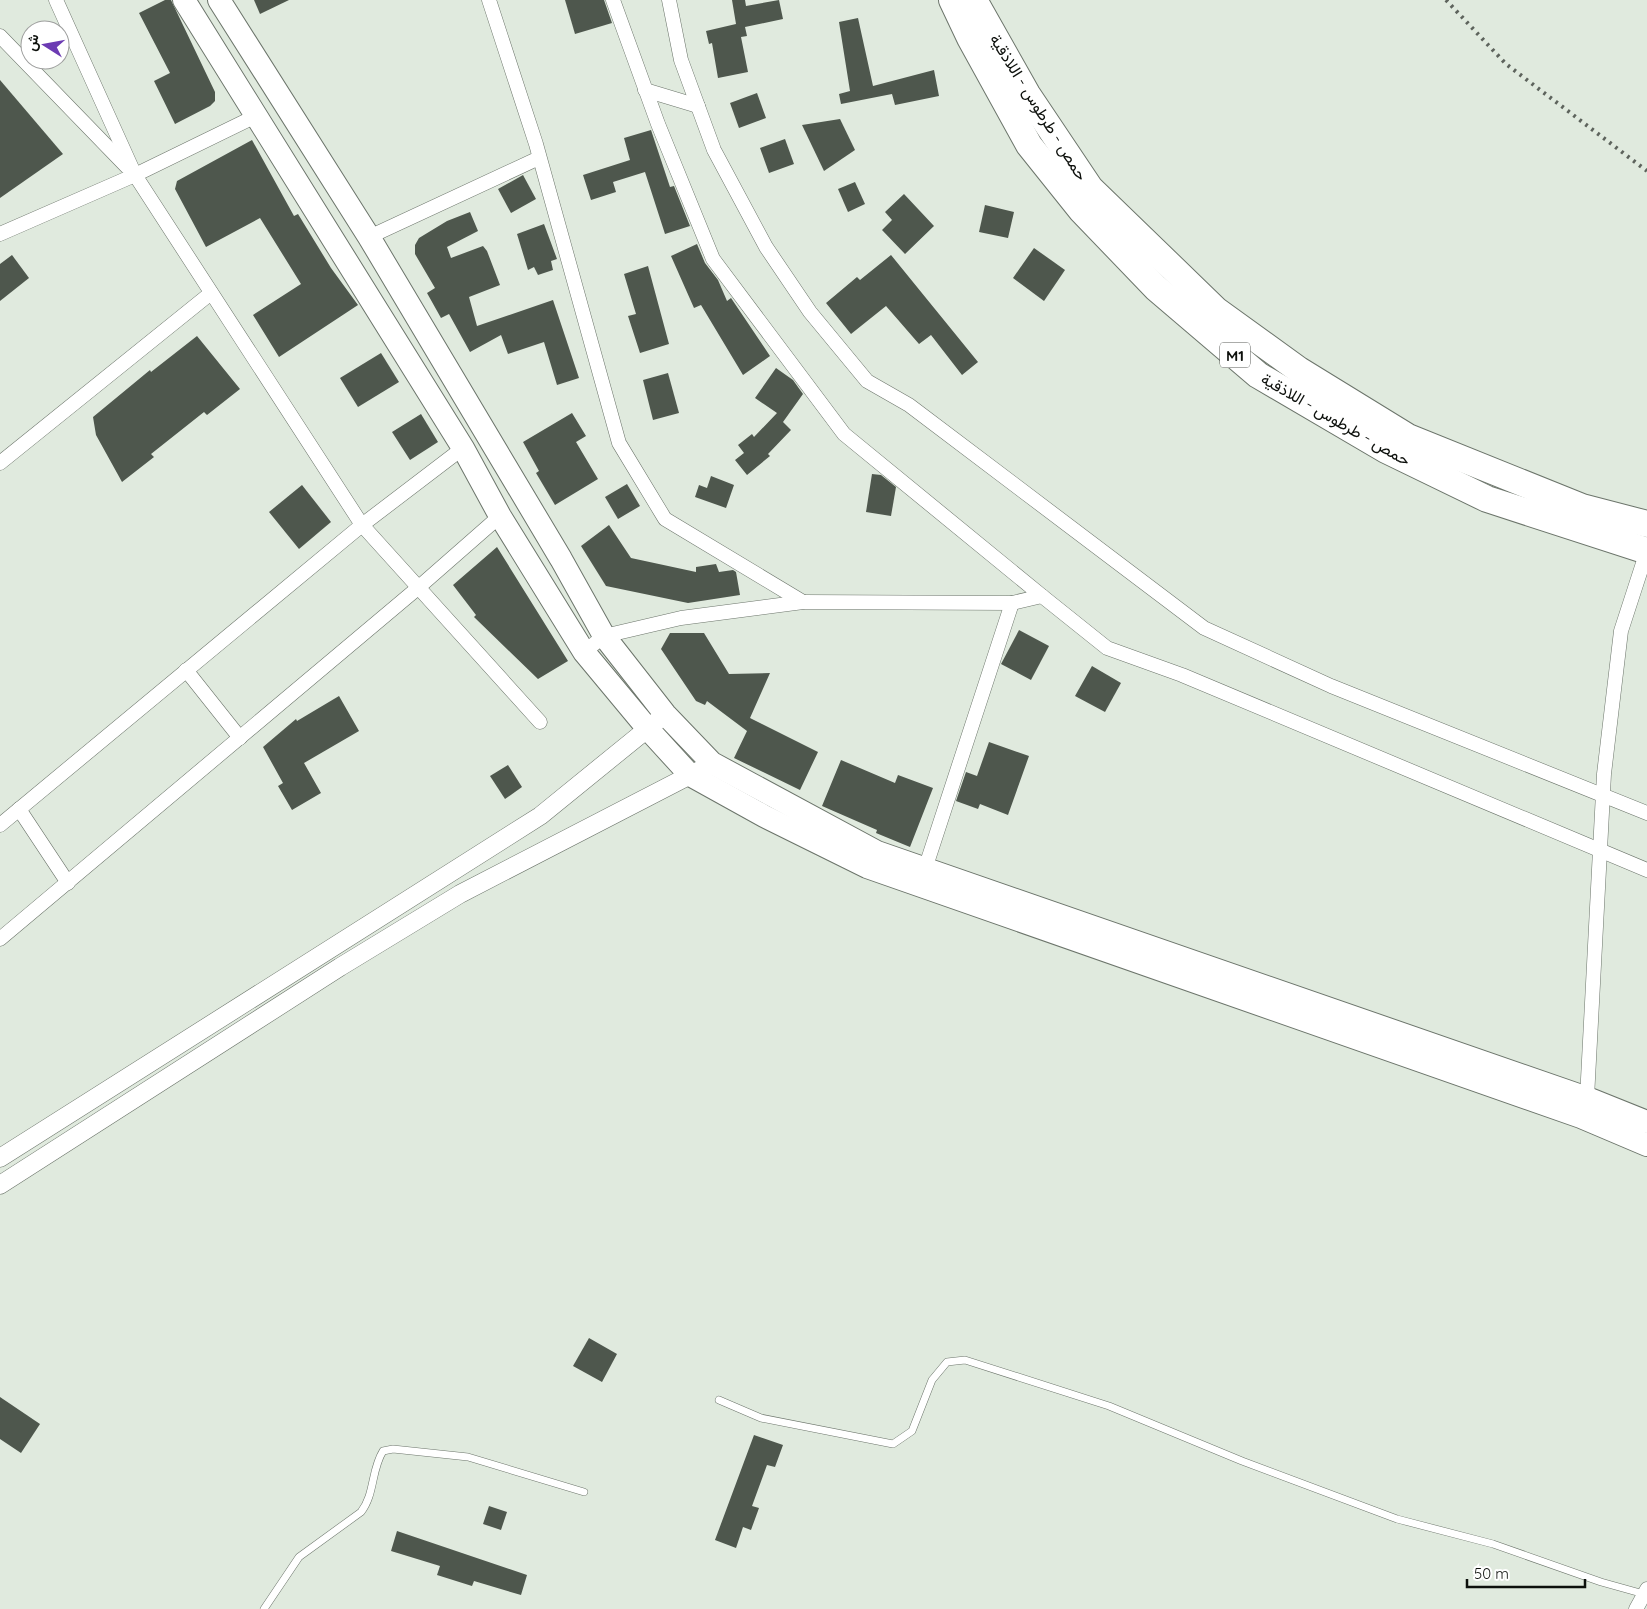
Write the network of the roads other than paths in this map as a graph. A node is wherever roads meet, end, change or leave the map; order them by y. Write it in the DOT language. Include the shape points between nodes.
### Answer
graph roads {
  1 [pos="56,0"];
  2 [pos="184,0"];
  3 [pos="219,0"];
  4 [pos="489,0"];
  5 [pos="613,0"];
  6 [pos="669,0"];
  7 [pos="952,0"];
  8 [pos="974,0"];
  9 [pos="0,36"];
  10 [pos="645,90"];
  11 [pos="698,106"];
  12 [pos="256,116"];
  13 [pos="540,158"];
  14 [pos="135,175"];
  15 [pos="0,234"];
  16 [pos="369,237"];
  17 [pos="211,293"];
  18 [pos="463,448"];
  19 [pos="0,463"];
  20 [pos="500,516"];
  21 [pos="1647,524"];
  22 [pos="362,525"];
  23 [pos="1647,551"];
  24 [pos="418,588"];
  25 [pos="1042,596"];
  26 [pos="803,602"];
  27 [pos="1012,603"];
  28 [pos="604,636"];
  29 [pos="584,652"];
  30 [pos="186,670"];
  31 [pos="665,714"];
  32 [pos="540,722"];
  33 [pos="648,730"];
  34 [pos="240,738"];
  35 [pos="712,763"];
  36 [pos="690,775"];
  37 [pos="1603,794"];
  38 [pos="19,809"];
  39 [pos="1645,811"];
  40 [pos="0,825"];
  41 [pos="1600,852"];
  42 [pos="925,869"];
  43 [pos="1647,870"];
  44 [pos="68,883"];
  45 [pos="0,939"];
  46 [pos="1584,1107"];
  47 [pos="1647,1122"];
  48 [pos="1647,1145"];
  49 [pos="0,1158"];
  50 [pos="0,1185"];
  51 [pos="720,1400"];
  52 [pos="584,1492"];
  53 [pos="1645,1591"];
  54 [pos="264,1609"];
  55 [pos="1636,1609"];
  1 -- 14 [label="street"];
  2 -- 12 [label="main road"];
  3 -- 16 [label="main road"];
  4 -- 13 [label="street"];
  5 -- 10 [label="street"];
  6 -- 11 [label="street" via="681,60"];
  7 -- 23 [label="highway, حمص - طرطوس - اللاذقية / M1" via="1029,145 1081,210 1156,288 1258,375 1386,450 1487,499"];
  8 -- 21 [label="highway, حمص - طرطوس - اللاذقية / M1" via="1028,94 1090,188 1216,310 1299,370 1408,437 1582,507"];
  9 -- 14 [label="street"];
  10 -- 11 [label="street"];
  10 -- 25 [label="street" via="713,259 844,434"];
  11 -- 37 [label="street" via="714,150 766,247 810,312 867,381 909,405 1204,628 1331,686"];
  12 -- 14 [label="street"];
  12 -- 18 [label="main road"];
  13 -- 16 [label="street"];
  13 -- 26 [label="street" via="624,452 665,519"];
  14 -- 15 [label="street"];
  14 -- 17 [label="street"];
  16 -- 28 [label="main road" via="561,558"];
  17 -- 19 [label="street"];
  17 -- 22 [label="street"];
  18 -- 20 [label="main road"];
  18 -- 22 [label="street"];
  20 -- 24 [label="street"];
  20 -- 29 [label="main road"];
  22 -- 24 [label="street"];
  22 -- 30 [label="street"];
  23 -- 37 [label="street" via="1621,631"];
  24 -- 32 [label="street"];
  24 -- 34 [label="street"];
  25 -- 27 [label="street"];
  25 -- 41 [label="street" via="1107,648 1388,760"];
  26 -- 27 [label="street"];
  26 -- 28 [label="street" via="681,618"];
  27 -- 42 [label="street"];
  28 -- 29 [label="street"];
  28 -- 31 [label="main road"];
  29 -- 33 [label="main road"];
  30 -- 34 [label="street"];
  30 -- 38 [label="street"];
  31 -- 33 [label="street"];
  31 -- 35 [label="main road"];
  33 -- 36 [label="main road"];
  33 -- 49 [label="street" via="540,816"];
  34 -- 44 [label="street"];
  35 -- 36 [label="street"];
  35 -- 42 [label="main road" via="877,852"];
  36 -- 46 [label="main road" via="867,867"];
  36 -- 50 [label="street" via="460,894"];
  37 -- 39 [label="street"];
  37 -- 41 [label="street"];
  38 -- 40 [label="street"];
  38 -- 44 [label="street"];
  41 -- 43 [label="street"];
  41 -- 46 [label="street"];
  42 -- 46 [label="main road"];
  44 -- 45 [label="street"];
  46 -- 47 [label="main road"];
  46 -- 48 [label="main road"];
  51 -- 53 [label="lane" via="761,1418 893,1444 912,1431 932,1380 947,1362 965,1360 1109,1406 1397,1519 1493,1544 1601,1582"];
  52 -- 54 [label="lane" via="468,1457 393,1449 383,1451 377,1461 368,1502 360,1512 299,1558"];
  53 -- 55 [label="street"];
}
